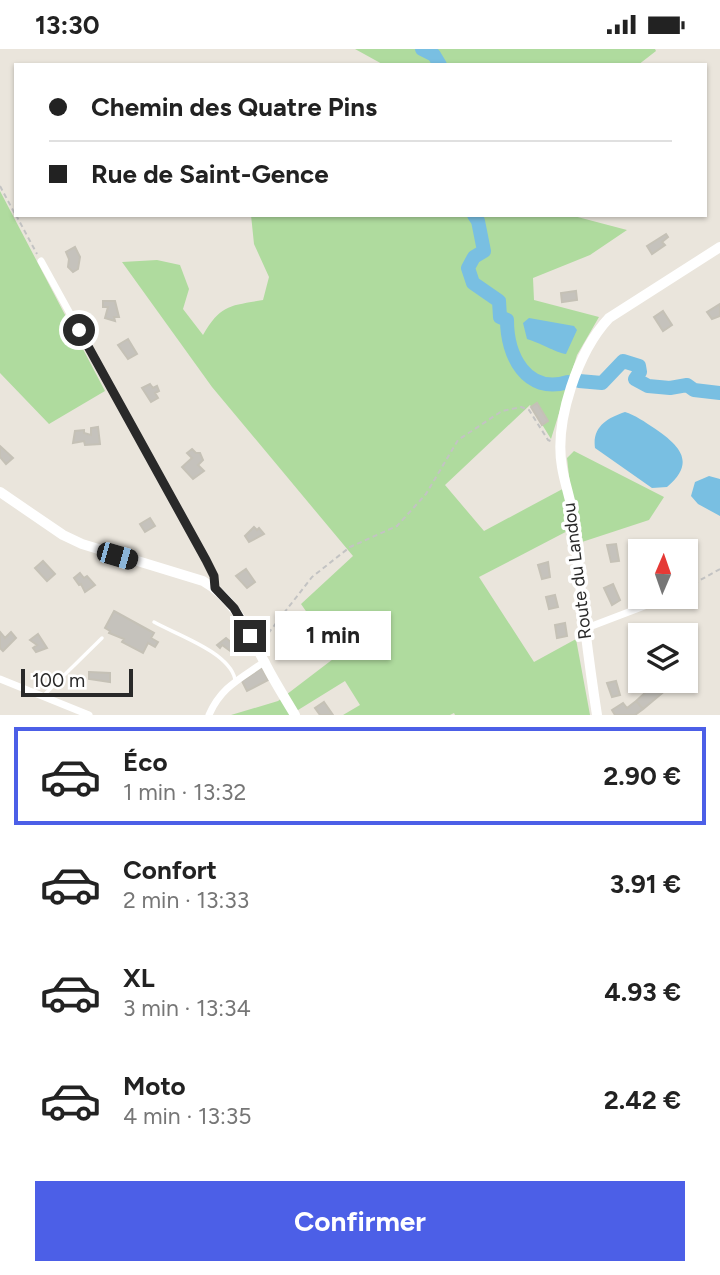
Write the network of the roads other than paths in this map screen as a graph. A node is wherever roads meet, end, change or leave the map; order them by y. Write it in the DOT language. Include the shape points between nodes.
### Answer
graph roads {
  1 [pos="720,247"];
  2 [pos="41,261"];
  3 [pos="0,492"];
  4 [pos="215,588"];
  5 [pos="636,609"];
  6 [pos="154,622"];
  7 [pos="583,629"];
  8 [pos="102,638"];
  9 [pos="264,662"];
  10 [pos="0,679"];
  11 [pos="236,681"];
  12 [pos="43,696"];
  13 [pos="89,715"];
  14 [pos="209,715"];
  15 [pos="295,715"];
  16 [pos="597,715"];
  1 -- 7 [label="street, Route du Landou" via="609,318 598,330 576,376 560,445 574,518"];
  2 -- 4 [label="street" via="206,560"];
  3 -- 4 [label="street" via="82,544"];
  4 -- 9 [label="street" via="234,608"];
  5 -- 7 [label="street"];
  6 -- 11 [label="lane" via="198,641 234,672"];
  7 -- 16 [label="street, Route du Landou"];
  8 -- 12 [label="lane"];
  9 -- 11 [label="street"];
  9 -- 15 [label="street"];
  10 -- 12 [label="street"];
  11 -- 14 [label="street" via="216,698"];
  12 -- 13 [label="street"];
}
